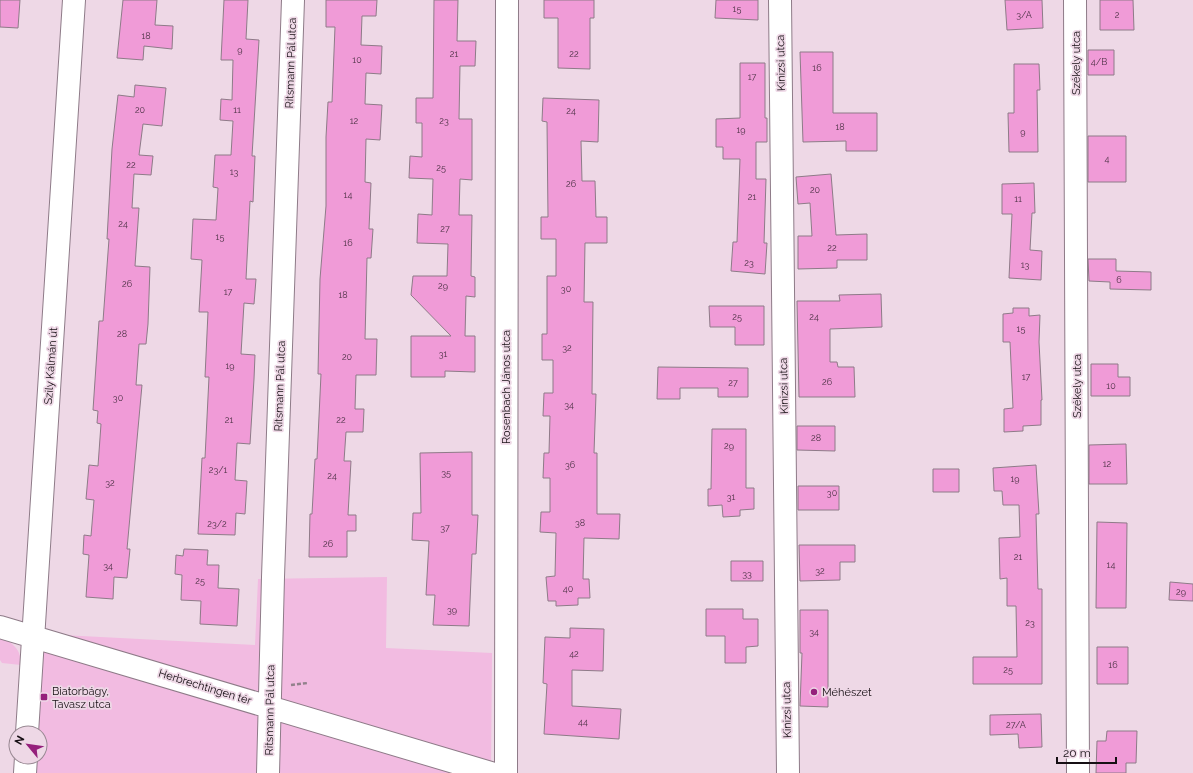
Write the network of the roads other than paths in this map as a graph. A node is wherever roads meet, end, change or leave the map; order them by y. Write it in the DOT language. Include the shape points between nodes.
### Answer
graph roads {
  1 [pos="74,0"];
  2 [pos="293,0"];
  3 [pos="506,0"];
  4 [pos="780,0"];
  5 [pos="1075,0"];
  6 [pos="0,627"];
  7 [pos="33,635"];
  8 [pos="270,707"];
  9 [pos="27,725"];
  10 [pos="268,773"];
  11 [pos="491,773"];
  12 [pos="506,773"];
  13 [pos="788,773"];
  14 [pos="1078,773"];
  1 -- 7 [label="street, Szily Kálmán út"];
  2 -- 8 [label="street, Ritsmann Pál utca"];
  3 -- 12 [label="street, Rosenbach János utca"];
  4 -- 13 [label="street, Kinizsi utca"];
  5 -- 14 [label="street, Székely utca"];
  6 -- 7 [label="street, Herbrechtingen tér"];
  7 -- 8 [label="street, Herbrechtingen tér"];
  7 -- 9 [label="street, Szily Kálmán út"];
  8 -- 10 [label="street, Ritsmann Pál utca"];
  8 -- 11 [label="street, Herbrechtingen tér"];
}
